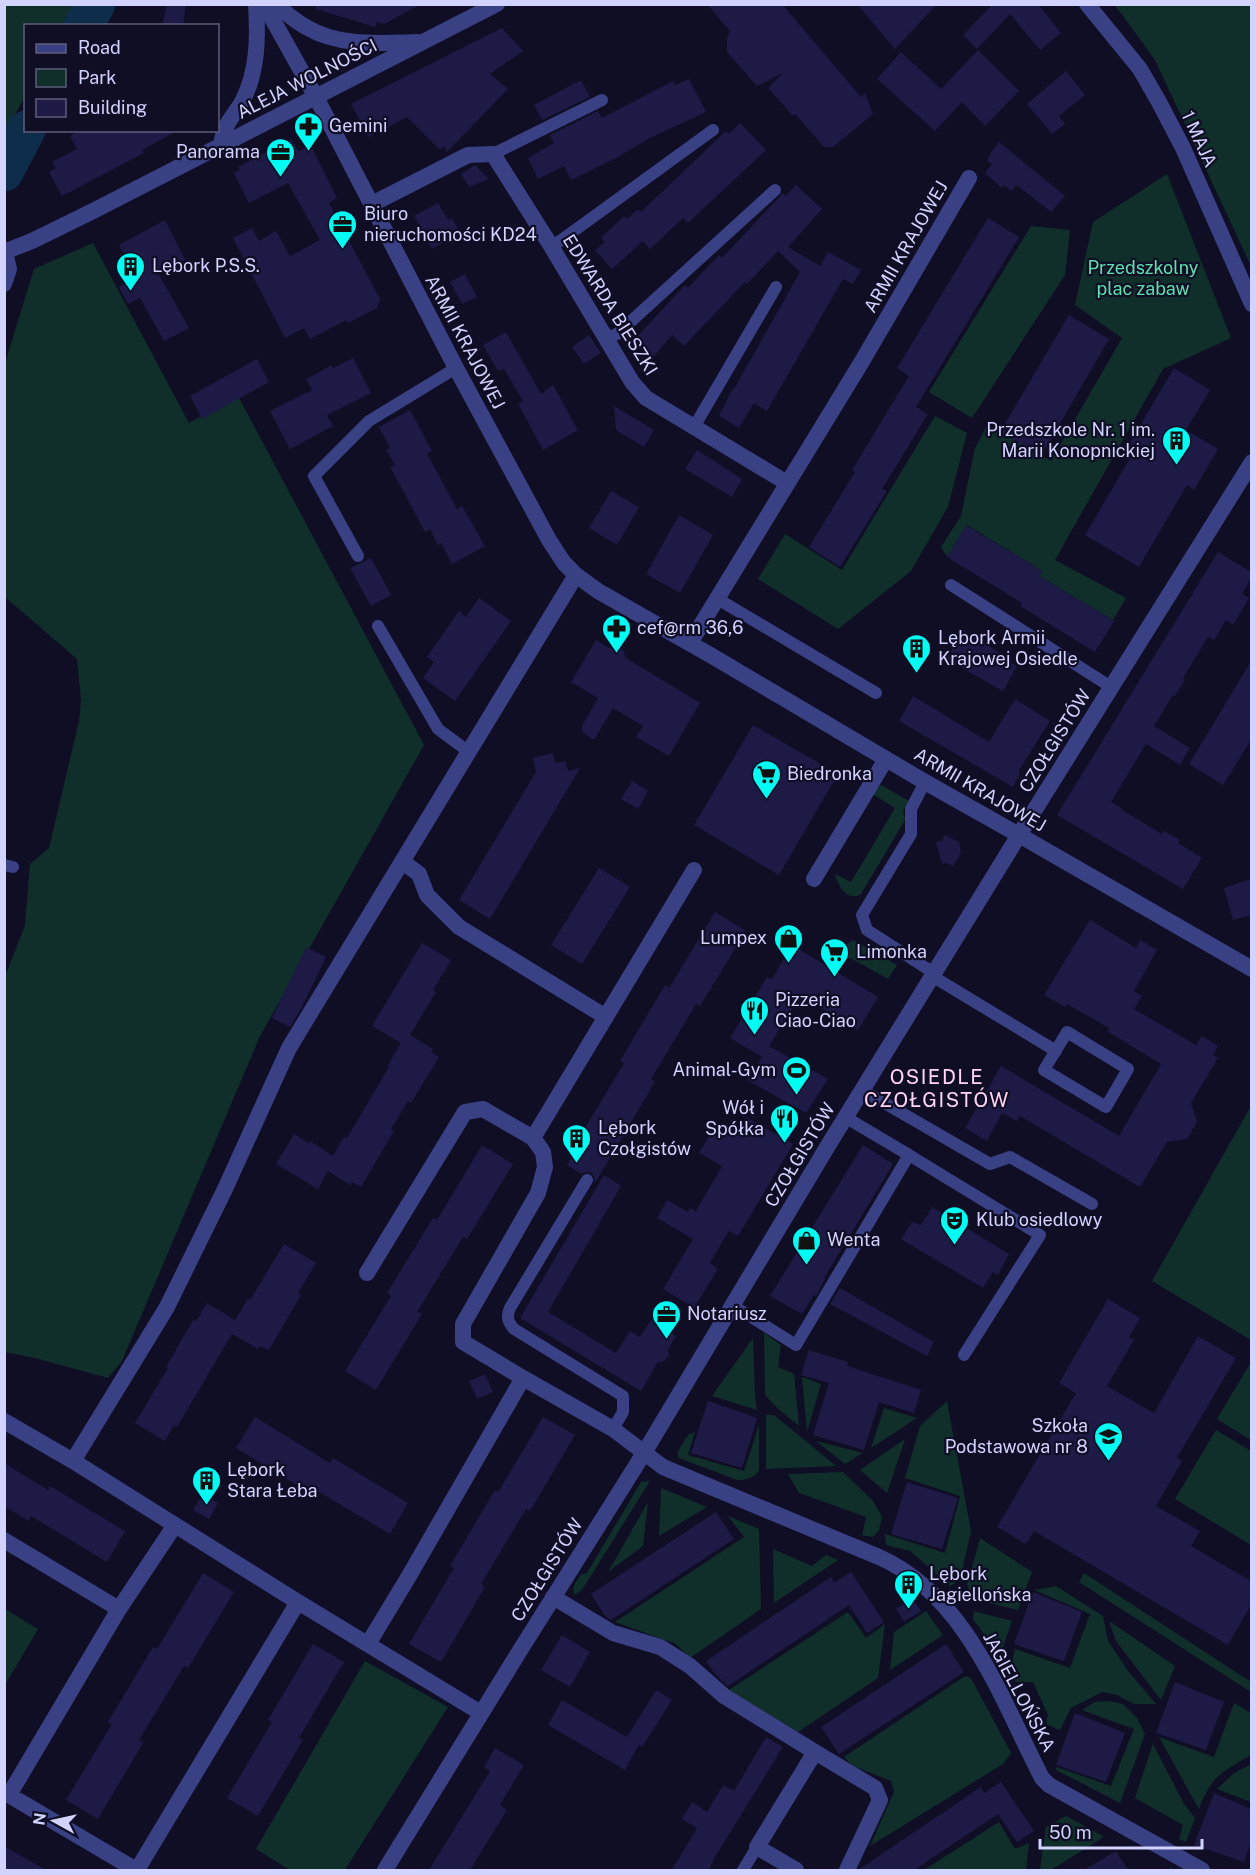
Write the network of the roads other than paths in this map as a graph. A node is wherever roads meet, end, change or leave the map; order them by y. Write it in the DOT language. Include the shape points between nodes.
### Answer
graph roads {
  1 [pos="256,4"];
  2 [pos="264,4"];
  3 [pos="275,4"];
  4 [pos="1087,4"];
  5 [pos="497,5"];
  6 [pos="424,42"];
  7 [pos="316,98"];
  8 [pos="602,100"];
  9 [pos="713,130"];
  10 [pos="220,145"];
  11 [pos="493,154"];
  12 [pos="969,178"];
  13 [pos="776,189"];
  14 [pos="372,204"];
  15 [pos="550,246"];
  16 [pos="5,252"];
  17 [pos="4,284"];
  18 [pos="776,287"];
  19 [pos="1251,304"];
  20 [pos="605,339"];
  21 [pos="456,368"];
  22 [pos="694,427"];
  23 [pos="1251,462"];
  24 [pos="787,483"];
  25 [pos="358,556"];
  26 [pos="576,575"];
  27 [pos="951,585"];
  28 [pos="716,598"];
  29 [pos="378,626"];
  30 [pos="690,643"];
  31 [pos="1111,687"];
  32 [pos="876,693"];
  33 [pos="469,752"];
  34 [pos="886,759"];
  35 [pos="926,782"];
  36 [pos="1019,835"];
  37 [pos="403,862"];
  38 [pos="694,870"];
  39 [pos="814,879"];
  40 [pos="1251,969"];
  41 [pos="933,974"];
  42 [pos="606,1017"];
  43 [pos="1056,1050"];
  44 [pos="862,1090"];
  45 [pos="845,1117"];
  46 [pos="534,1138"];
  47 [pos="909,1155"];
  48 [pos="587,1180"];
  49 [pos="1092,1204"];
  50 [pos="367,1273"];
  51 [pos="732,1305"];
  52 [pos="964,1355"];
  53 [pos="523,1378"];
  54 [pos="4,1421"];
  55 [pos="613,1429"];
  56 [pos="644,1453"];
  57 [pos="73,1461"];
  58 [pos="175,1525"];
  59 [pos="4,1540"];
  60 [pos="553,1597"];
  61 [pos="298,1602"];
  62 [pos="119,1609"];
  63 [pos="368,1644"];
  64 [pos="482,1713"];
  65 [pos="815,1752"];
  66 [pos="757,1847"];
  67 [pos="136,1870"];
  68 [pos="385,1870"];
  69 [pos="743,1870"];
  70 [pos="796,1870"];
  71 [pos="847,1870"];
  72 [pos="1202,1870"];
  1 -- 10 [label="street" via="258,34 253,69"];
  2 -- 7 [label="street, ARMII KRAJOWEJ"];
  3 -- 6 [label="street" via="308,28 353,43"];
  4 -- 19 [label="street, 1 MAJA" via="1140,69 1159,102"];
  5 -- 6 [label="street, ALEJA WOLNOŚCI"];
  6 -- 7 [label="street, ALEJA WOLNOŚCI"];
  7 -- 10 [label="street, ALEJA WOLNOŚCI"];
  7 -- 14 [label="street, ARMII KRAJOWEJ"];
  8 -- 11 [label="lane"];
  9 -- 15 [label="lane"];
  10 -- 16 [label="street, ALEJA WOLNOŚCI"];
  11 -- 14 [label="street" via="468,155"];
  11 -- 15 [label="street, EDWARDA BIESZKI"];
  12 -- 24 [label="street, ARMII KRAJOWEJ"];
  13 -- 20 [label="lane" via="617,334"];
  14 -- 21 [label="street, ARMII KRAJOWEJ"];
  15 -- 20 [label="street, EDWARDA BIESZKI"];
  16 -- 17 [label="street" via="9,269"];
  18 -- 22 [label="lane"];
  20 -- 22 [label="street, EDWARDA BIESZKI" via="646,398"];
  21 -- 25 [label="lane" via="369,421 314,476"];
  21 -- 26 [label="street, ARMII KRAJOWEJ" via="549,540"];
  22 -- 24 [label="street, EDWARDA BIESZKI"];
  23 -- 31 [label="street, CZOŁGISTÓW"];
  24 -- 28 [label="street, ARMII KRAJOWEJ"];
  26 -- 30 [label="street, ARMII KRAJOWEJ"];
  26 -- 33 [label="street"];
  27 -- 31 [label="lane"];
  28 -- 30 [label="street, ARMII KRAJOWEJ"];
  28 -- 32 [label="lane"];
  29 -- 33 [label="lane" via="438,729"];
  30 -- 34 [label="street, ARMII KRAJOWEJ"];
  31 -- 36 [label="street, CZOŁGISTÓW"];
  33 -- 37 [label="street"];
  34 -- 35 [label="street, ARMII KRAJOWEJ"];
  34 -- 39 [label="street"];
  35 -- 36 [label="street, ARMII KRAJOWEJ"];
  35 -- 41 [label="lane" via="911,809 911,834 862,915 867,930"];
  36 -- 40 [label="street, ARMII KRAJOWEJ"];
  36 -- 41 [label="street, CZOŁGISTÓW"];
  37 -- 42 [label="street" via="419,873 427,895 459,927"];
  37 -- 57 [label="street" via="289,1048 167,1307"];
  38 -- 42 [label="street"];
  41 -- 43 [label="lane"];
  41 -- 44 [label="street, CZOŁGISTÓW"];
  42 -- 46 [label="street"];
  43 -- 43 [label="lane" via="1044,1070 1106,1107 1128,1069 1067,1032"];
  44 -- 45 [label="street, CZOŁGISTÓW"];
  44 -- 49 [label="lane" via="990,1164 1010,1157"];
  45 -- 47 [label="lane"];
  45 -- 51 [label="street, CZOŁGISTÓW"];
  46 -- 50 [label="street" via="483,1109 465,1112"];
  46 -- 53 [label="street, JAGIELLOŃSKA" via="543,1152 545,1167 538,1193 463,1324 463,1342"];
  47 -- 51 [label="lane" via="796,1345"];
  47 -- 52 [label="lane" via="1040,1235"];
  48 -- 55 [label="lane" via="507,1314 514,1329 623,1396 623,1412"];
  51 -- 56 [label="street, CZOŁGISTÓW"];
  53 -- 55 [label="street, JAGIELLOŃSKA"];
  53 -- 63 [label="street"];
  54 -- 57 [label="street"];
  55 -- 56 [label="street, JAGIELLOŃSKA"];
  56 -- 60 [label="street, CZOŁGISTÓW"];
  56 -- 72 [label="street, JAGIELLOŃSKA" via="663,1467 879,1557 910,1574 960,1625 993,1678 1042,1778"];
  57 -- 58 [label="street"];
  58 -- 61 [label="street"];
  58 -- 62 [label="street"];
  59 -- 62 [label="street"];
  60 -- 64 [label="street, CZOŁGISTÓW"];
  60 -- 65 [label="street" via="613,1633 660,1647 690,1666 724,1696"];
  61 -- 63 [label="street"];
  61 -- 67 [label="street"];
  62 -- 67 [label="street" via="9,1795"];
  63 -- 64 [label="street"];
  64 -- 68 [label="street, CZOŁGISTÓW"];
  65 -- 66 [label="street"];
  65 -- 71 [label="street" via="875,1788 879,1800"];
  66 -- 69 [label="lane"];
  66 -- 70 [label="street"];
}
